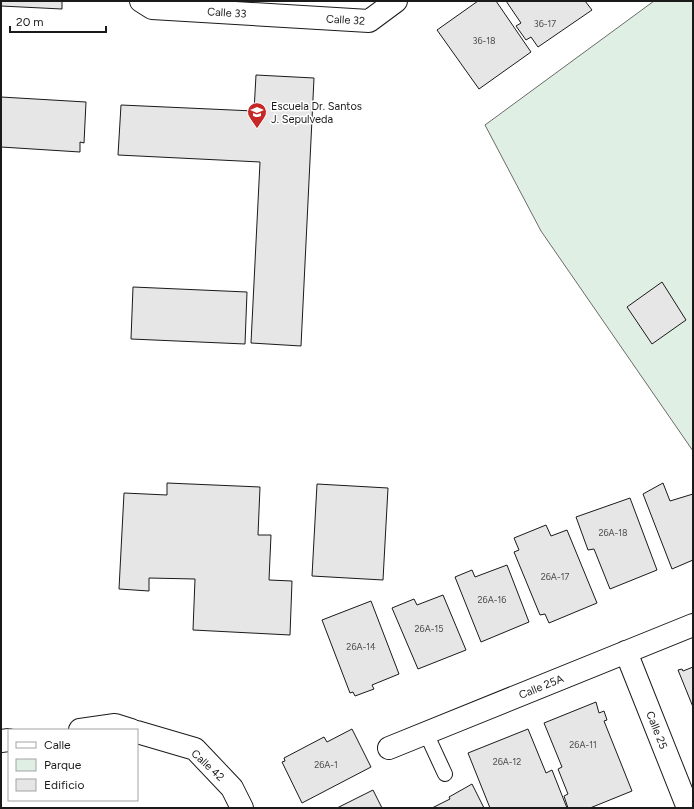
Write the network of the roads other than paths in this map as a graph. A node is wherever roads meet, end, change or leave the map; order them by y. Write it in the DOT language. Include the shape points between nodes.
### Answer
graph roads {
  1 [pos="141,1"];
  2 [pos="396,1"];
  3 [pos="290,16"];
  4 [pos="693,625"];
  5 [pos="626,652"];
  6 [pos="87,729"];
  7 [pos="128,729"];
  8 [pos="138,732"];
  9 [pos="426,733"];
  10 [pos="390,748"];
  11 [pos="445,774"];
  12 [pos="242,808"];
  13 [pos="688,808"];
  1 -- 3 [label="street, Calle 33" via="152,8"];
  2 -- 3 [label="street, Calle 32" via="369,21"];
  4 -- 5 [label="street, Calle 25A"];
  5 -- 9 [label="street, Calle 25A"];
  5 -- 13 [label="street, Calle 25"];
  6 -- 7 [label="street" via="115,725"];
  8 -- 12 [label="street, Calle 42" via="195,749 232,788"];
  9 -- 10 [label="street, Calle 25A"];
  9 -- 11 [label="lane"];
}
